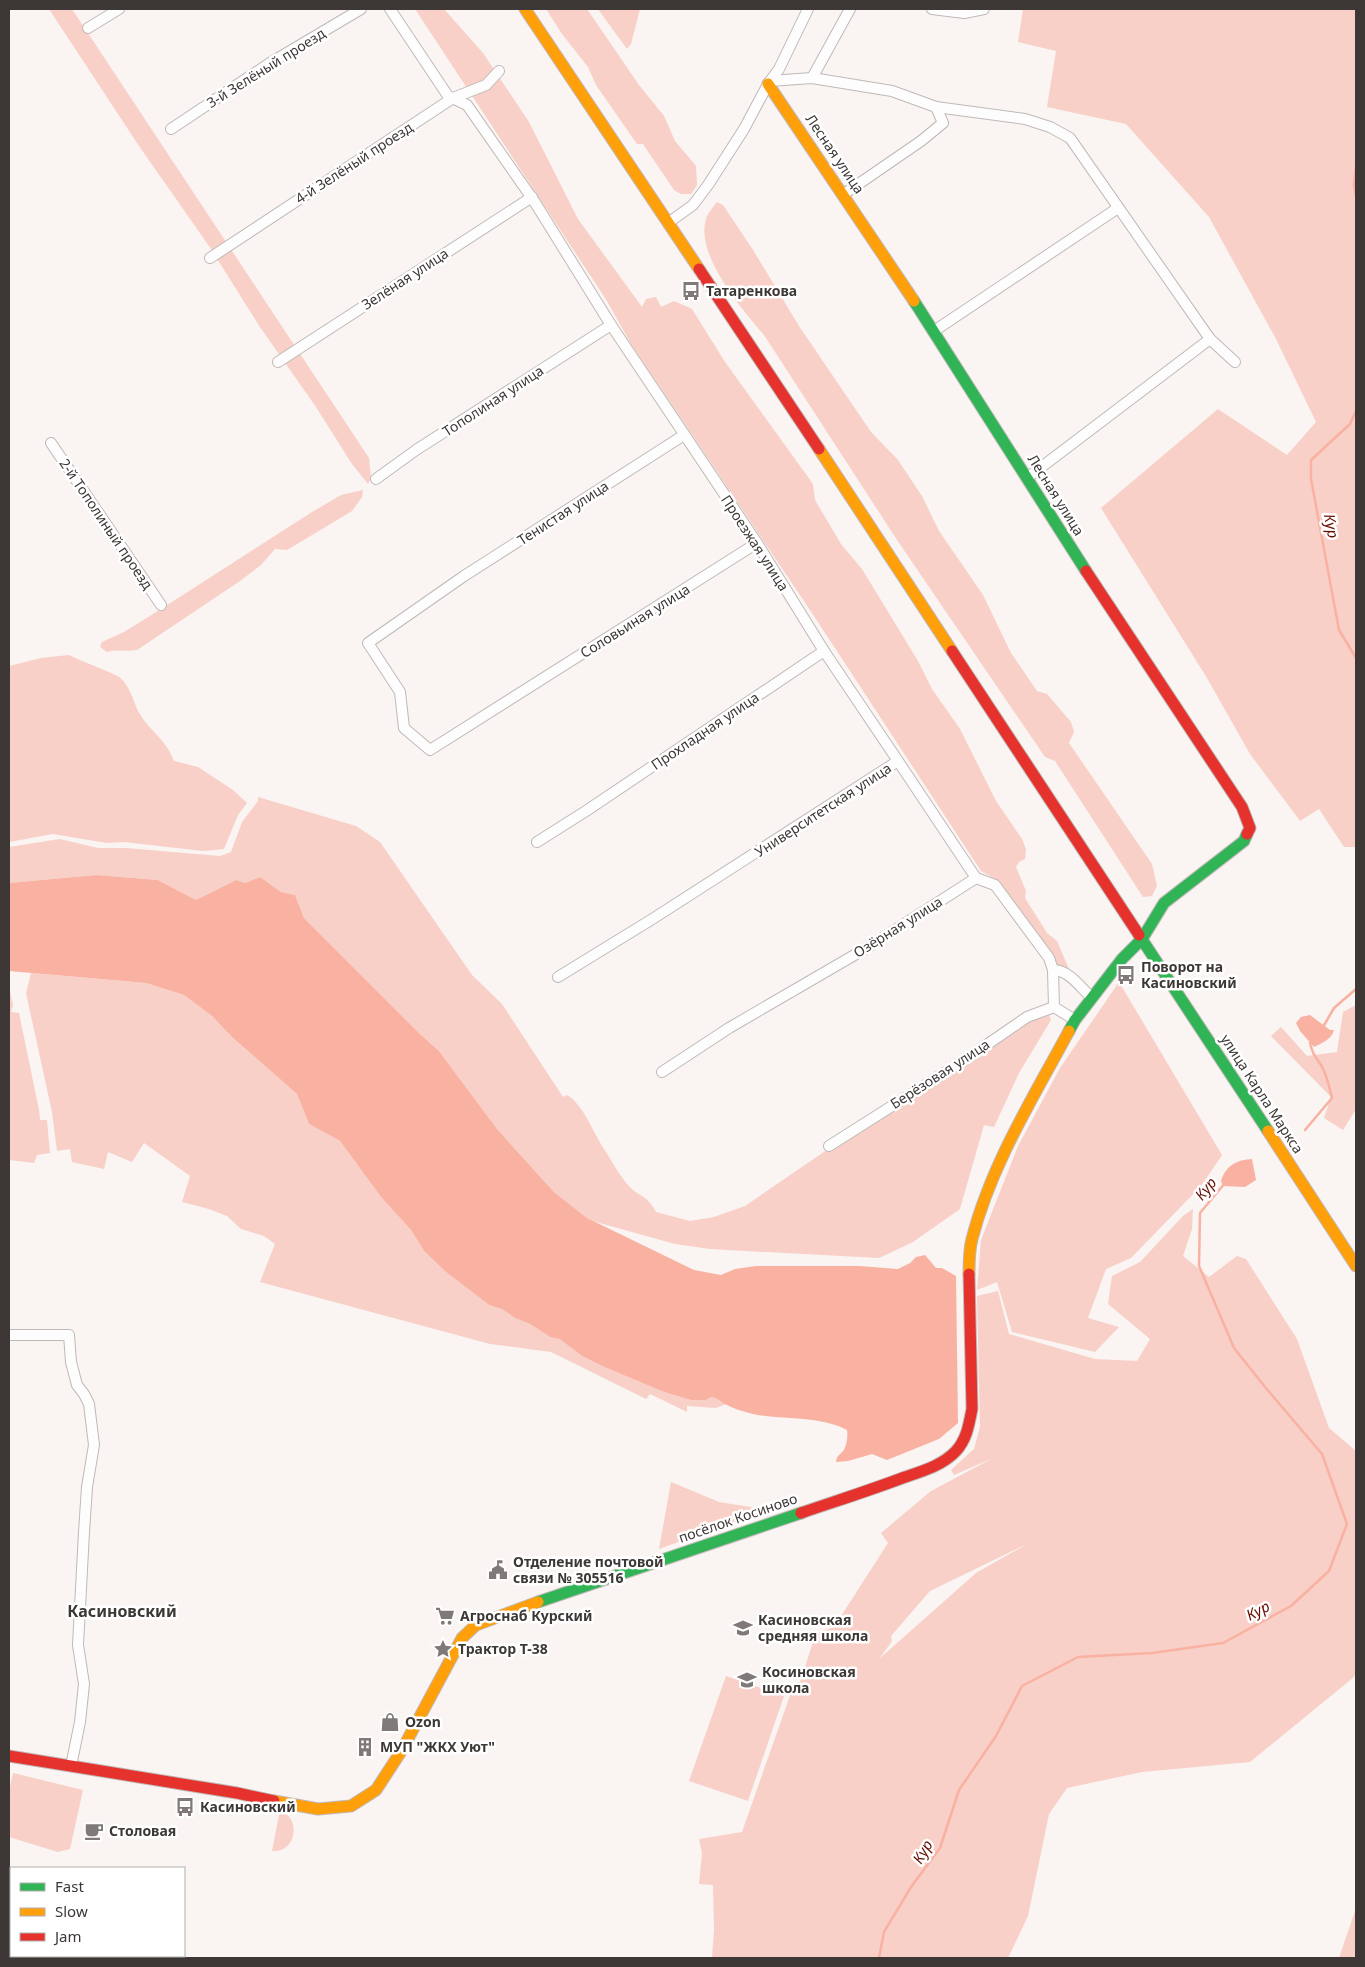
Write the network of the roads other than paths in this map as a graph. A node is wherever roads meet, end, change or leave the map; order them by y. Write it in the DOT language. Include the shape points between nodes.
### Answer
graph roads {
  1 [pos="119,9"];
  2 [pos="361,9"];
  3 [pos="390,9"];
  4 [pos="525,9"];
  5 [pos="808,9"];
  6 [pos="850,9"];
  7 [pos="932,9"];
  8 [pos="984,9"];
  9 [pos="88,28"];
  10 [pos="499,71"];
  11 [pos="812,78"];
  12 [pos="769,82"];
  13 [pos="453,98"];
  14 [pos="936,107"];
  15 [pos="171,129"];
  16 [pos="844,194"];
  17 [pos="532,197"];
  18 [pos="1118,208"];
  19 [pos="668,223"];
  20 [pos="210,258"];
  21 [pos="611,325"];
  22 [pos="934,331"];
  23 [pos="1210,339"];
  24 [pos="278,362"];
  25 [pos="1235,362"];
  26 [pos="684,435"];
  27 [pos="51,443"];
  28 [pos="1027,478"];
  29 [pos="376,479"];
  30 [pos="756,544"];
  31 [pos="161,605"];
  32 [pos="824,651"];
  33 [pos="513,698"];
  34 [pos="898,761"];
  35 [pos="536,842"];
  36 [pos="976,878"];
  37 [pos="1164,902"];
  38 [pos="1142,939"];
  39 [pos="1053,970"];
  40 [pos="558,977"];
  41 [pos="1091,997"];
  42 [pos="1054,1007"];
  43 [pos="1075,1020"];
  44 [pos="662,1072"];
  45 [pos="829,1146"];
  46 [pos="1356,1266"];
  47 [pos="9,1335"];
  48 [pos="9,1756"];
  49 [pos="72,1766"];
  1 -- 9 [label="street"];
  2 -- 15 [label="street, 3-й Зелёный проезд" via="270,63"];
  3 -- 13 [label="street, Проезжая улица" via="448,96"];
  4 -- 19 [label="street, улица Карла Маркса"];
  5 -- 12 [label="street" via="779,69"];
  6 -- 11 [label="street"];
  7 -- 8 [label="street" via="964,13"];
  10 -- 13 [label="street, 4-й Зелёный проезд" via="486,85"];
  11 -- 12 [label="street"];
  11 -- 14 [label="street" via="892,91"];
  12 -- 16 [label="street, Лесная улица"];
  12 -- 19 [label="street" via="744,129 693,206"];
  13 -- 17 [label="street, Проезжая улица" via="467,105"];
  13 -- 20 [label="street, 4-й Зелёный проезд"];
  14 -- 16 [label="street" via="943,123"];
  14 -- 18 [label="street" via="1025,119 1070,138"];
  16 -- 22 [label="street, Лесная улица"];
  17 -- 21 [label="street, Проезжая улица"];
  17 -- 24 [label="street, Зелёная улица"];
  18 -- 22 [label="street"];
  18 -- 23 [label="street"];
  19 -- 38 [label="street, улица Карла Маркса"];
  21 -- 26 [label="street, Проезжая улица"];
  21 -- 29 [label="street, Тополиная улица"];
  22 -- 28 [label="street, Лесная улица"];
  23 -- 25 [label="street"];
  23 -- 28 [label="street"];
  26 -- 30 [label="street, Проезжая улица"];
  26 -- 33 [label="street, Тенистая улица" via="368,643 400,692 404,728 430,750"];
  27 -- 31 [label="street, 2-й Тополиный проезд"];
  28 -- 37 [label="street, Лесная улица" via="1247,818 1250,828 1244,841"];
  30 -- 32 [label="street, Проезжая улица"];
  30 -- 33 [label="street, Соловьиная улица"];
  32 -- 34 [label="street, Проезжая улица"];
  32 -- 35 [label="street, Прохладная улица"];
  34 -- 36 [label="street, Университетская улица"];
  34 -- 40 [label="street, Университетская улица"];
  36 -- 39 [label="street" via="995,885 1048,958"];
  36 -- 44 [label="street, Озёрная улица"];
  37 -- 38 [label="street, посёлок Косиново"];
  38 -- 41 [label="street, посёлок Косиново"];
  38 -- 46 [label="street, улица Карла Маркса"];
  39 -- 41 [label="street" via="1061,970"];
  39 -- 42 [label="street"];
  41 -- 43 [label="street, посёлок Косиново"];
  42 -- 43 [label="street"];
  42 -- 45 [label="street, Берёзовая улица" via="1027,1017"];
  43 -- 49 [label="street, посёлок Косиново" via="1009,1142 988,1188 971,1241 968,1282 971,1427 962,1445 947,1460 893,1482 538,1601 476,1625 462,1638 402,1750 376,1790 351,1806 318,1809"];
  47 -- 49 [label="street" via="69,1335 77,1385 90,1412 94,1445 84,1532 78,1646 84,1684"];
  48 -- 49 [label="street, посёлок Косиново"];
}
